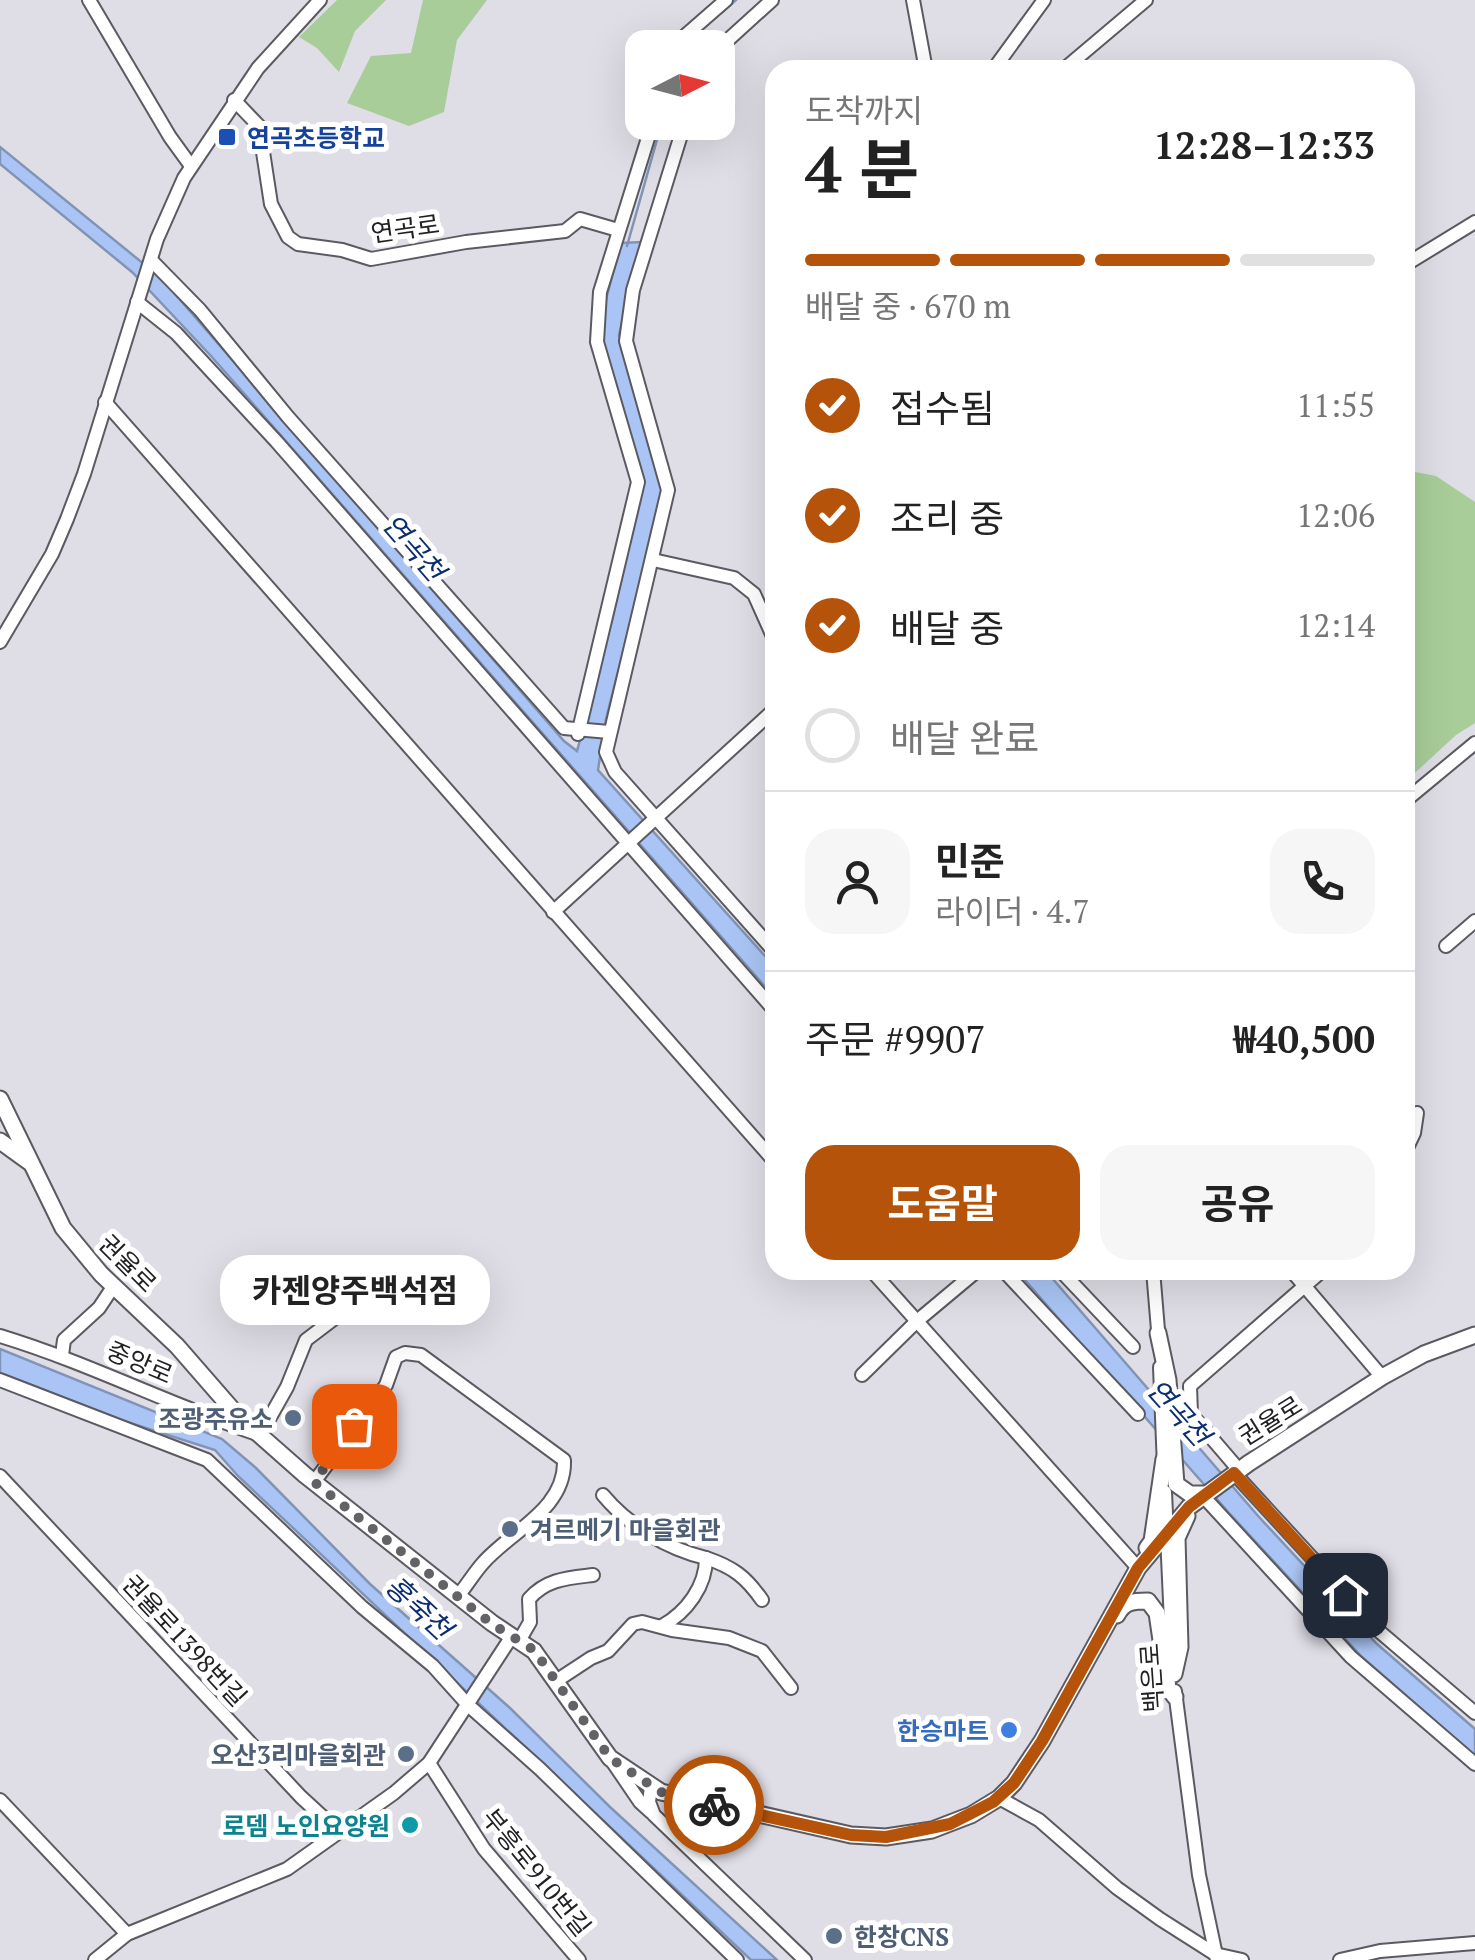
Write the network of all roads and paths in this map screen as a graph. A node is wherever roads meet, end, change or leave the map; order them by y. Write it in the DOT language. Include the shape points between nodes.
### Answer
graph roads {
  1 [pos="89,0"];
  2 [pos="320,0"];
  3 [pos="726,0"];
  4 [pos="772,0"];
  5 [pos="912,0"];
  6 [pos="1044,0"];
  7 [pos="1146,0"];
  8 [pos="692,30"];
  9 [pos="735,34"];
  10 [pos="924,60"];
  11 [pos="999,60"];
  12 [pos="1075,60"];
  13 [pos="234,100"];
  14 [pos="647,140"];
  15 [pos="679,140"];
  16 [pos="192,166"];
  17 [pos="1475,222"];
  18 [pos="618,230"];
  19 [pos="1415,259"];
  20 [pos="151,260"];
  21 [pos="137,302"];
  22 [pos="105,402"];
  23 [pos="653,560"];
  24 [pos="765,619"];
  25 [pos="0,642"];
  26 [pos="765,718"];
  27 [pos="578,732"];
  28 [pos="609,732"];
  29 [pos="1475,743"];
  30 [pos="1415,793"];
  31 [pos="653,817"];
  32 [pos="626,844"];
  33 [pos="553,912"];
  34 [pos="1475,922"];
  35 [pos="765,941"];
  36 [pos="1446,946"];
  37 [pos="765,1000"];
  38 [pos="0,1101"];
  39 [pos="1417,1113"];
  40 [pos="1415,1126"];
  41 [pos="0,1140"];
  42 [pos="765,1151"];
  43 [pos="34,1166"];
  44 [pos="880,1280"];
  45 [pos="966,1280"];
  46 [pos="1012,1280"];
  47 [pos="1070,1280"];
  48 [pos="1155,1280"];
  49 [pos="1299,1280"];
  50 [pos="1312,1280"];
  51 [pos="114,1287"];
  52 [pos="1305,1287"];
  53 [pos="341,1309"];
  54 [pos="917,1321"];
  55 [pos="1158,1333"];
  56 [pos="1475,1335"];
  57 [pos="0,1336"];
  58 [pos="1134,1346"];
  59 [pos="62,1355"];
  60 [pos="862,1375"];
  61 [pos="1382,1377"];
  62 [pos="0,1380"];
  63 [pos="1138,1414"];
  64 [pos="260,1434"];
  65 [pos="1167,1454"];
  66 [pos="1237,1471"];
  67 [pos="0,1476"];
  68 [pos="314,1482"];
  69 [pos="603,1495"];
  70 [pos="1203,1496"];
  71 [pos="1165,1533"];
  72 [pos="706,1558"];
  73 [pos="1136,1566"];
  74 [pos="593,1575"];
  75 [pos="458,1596"];
  76 [pos="762,1600"];
  77 [pos="662,1626"];
  78 [pos="516,1639"];
  79 [pos="1088,1660"];
  80 [pos="1174,1674"];
  81 [pos="556,1681"];
  82 [pos="790,1688"];
  83 [pos="1175,1696"];
  84 [pos="468,1705"];
  85 [pos="1475,1713"];
  86 [pos="610,1758"];
  87 [pos="428,1762"];
  88 [pos="1475,1764"];
  89 [pos="651,1787"];
  90 [pos="998,1798"];
  91 [pos="0,1800"];
  92 [pos="654,1815"];
  93 [pos="339,1832"];
  94 [pos="127,1934"];
  95 [pos="1475,1943"];
  96 [pos="1216,1957"];
  97 [pos="95,1960"];
  98 [pos="579,1960"];
  99 [pos="737,1960"];
  100 [pos="805,1960"];
  101 [pos="1242,1960"];
  102 [pos="1340,1960"];
  1 -- 16 [label="street"];
  2 -- 13 [label="street"];
  3 -- 8 [label="street"];
  4 -- 9 [label="street"];
  5 -- 10 [label="street"];
  6 -- 11 [label="street"];
  7 -- 12 [label="street"];
  13 -- 16 [label="street"];
  13 -- 18 [label="street, 연곡로" via="259,126 271,204 298,244 371,259 565,230 580,220"];
  14 -- 18 [label="street"];
  15 -- 23 [label="street" via="633,290 626,340 668,490"];
  16 -- 20 [label="street"];
  17 -- 19 [label="street"];
  18 -- 27 [label="street" via="600,292 596,342 638,482"];
  20 -- 21 [label="street"];
  20 -- 27 [label="street" via="564,728"];
  21 -- 22 [label="street"];
  21 -- 32 [label="street" via="176,332 276,442"];
  22 -- 25 [label="street" via="52,554"];
  22 -- 33 [label="street"];
  23 -- 24 [label="street" via="734,578 754,594"];
  23 -- 28 [label="street"];
  26 -- 31 [label="street"];
  27 -- 28 [label="street"];
  28 -- 31 [label="street" via="606,752 614,772"];
  29 -- 30 [label="street"];
  31 -- 32 [label="street"];
  31 -- 35 [label="street"];
  32 -- 33 [label="street"];
  32 -- 37 [label="street"];
  33 -- 42 [label="street"];
  34 -- 36 [label="street"];
  38 -- 43 [label="main road, 권율로"];
  39 -- 40 [label="street"];
  41 -- 43 [label="main road"];
  43 -- 51 [label="main road, 권율로" via="63,1228"];
  44 -- 54 [label="street"];
  45 -- 54 [label="street"];
  46 -- 63 [label="street"];
  47 -- 58 [label="street"];
  48 -- 55 [label="street"];
  49 -- 52 [label="street"];
  50 -- 52 [label="street"];
  51 -- 59 [label="street" via="64,1340"];
  51 -- 64 [label="main road, 권율로"];
  52 -- 61 [label="street"];
  52 -- 66 [label="street" via="1190,1386 1192,1414"];
  53 -- 64 [label="street" via="306,1340"];
  54 -- 60 [label="street"];
  54 -- 73 [label="street"];
  55 -- 65 [label="main road"];
  56 -- 61 [label="main road, 권율로"];
  57 -- 59 [label="street, 중앙로"];
  59 -- 64 [label="street, 중앙로"];
  61 -- 66 [label="main road, 권율로"];
  62 -- 84 [label="street" via="206,1460"];
  64 -- 68 [label="main road, 권율로"];
  65 -- 70 [label="main road" via="1182,1492"];
  65 -- 71 [label="street, 백은로"];
  65 -- 73 [label="main road" via="1152,1541"];
  66 -- 70 [label="main road, 권율로"];
  66 -- 85 [label="street, 권율로" via="1380,1632"];
  67 -- 93 [label="street, 권율로1398번길"];
  68 -- 75 [label="main road, 권율로"];
  68 -- 75 [label="street" via="386,1385 396,1357 405,1353 441,1367 564,1460 565,1476 544,1508 484,1562"];
  69 -- 72 [label="street" via="652,1536"];
  70 -- 71 [label="main road, 권율로"];
  70 -- 80 [label="main road" via="1177,1538 1180,1646"];
  70 -- 88 [label="street" via="1351,1656"];
  71 -- 73 [label="main road, 권율로"];
  71 -- 80 [label="street, 백은로"];
  72 -- 76 [label="street" via="734,1568"];
  72 -- 77 [label="street" via="700,1591"];
  73 -- 79 [label="main road, 권율로"];
  74 -- 78 [label="street" via="540,1587 530,1600 530,1622"];
  75 -- 78 [label="main road, 권율로"];
  77 -- 81 [label="street" via="633,1624 608,1651"];
  77 -- 82 [label="street" via="729,1638 762,1652"];
  78 -- 81 [label="main road, 권율로"];
  78 -- 84 [label="street"];
  79 -- 83 [label="main road" via="1126,1603 1148,1602 1157,1614 1168,1688"];
  79 -- 90 [label="main road, 권율로" via="1030,1762"];
  80 -- 83 [label="street, 백은로"];
  81 -- 86 [label="main road, 권율로"];
  83 -- 96 [label="street, 백은로"];
  84 -- 87 [label="street"];
  84 -- 99 [label="street"];
  86 -- 89 [label="main road, 권율로"];
  86 -- 92 [label="street"];
  87 -- 93 [label="street"];
  87 -- 98 [label="street, 부흥로910번길" via="484,1848"];
  89 -- 90 [label="main road, 권율로" via="876,1837 950,1824"];
  89 -- 92 [label="street"];
  90 -- 96 [label="street" via="1039,1820 1117,1888"];
  91 -- 94 [label="street"];
  92 -- 100 [label="street"];
  93 -- 94 [label="street" via="287,1869"];
  94 -- 97 [label="street"];
  95 -- 102 [label="street"];
  96 -- 101 [label="street"];
}
